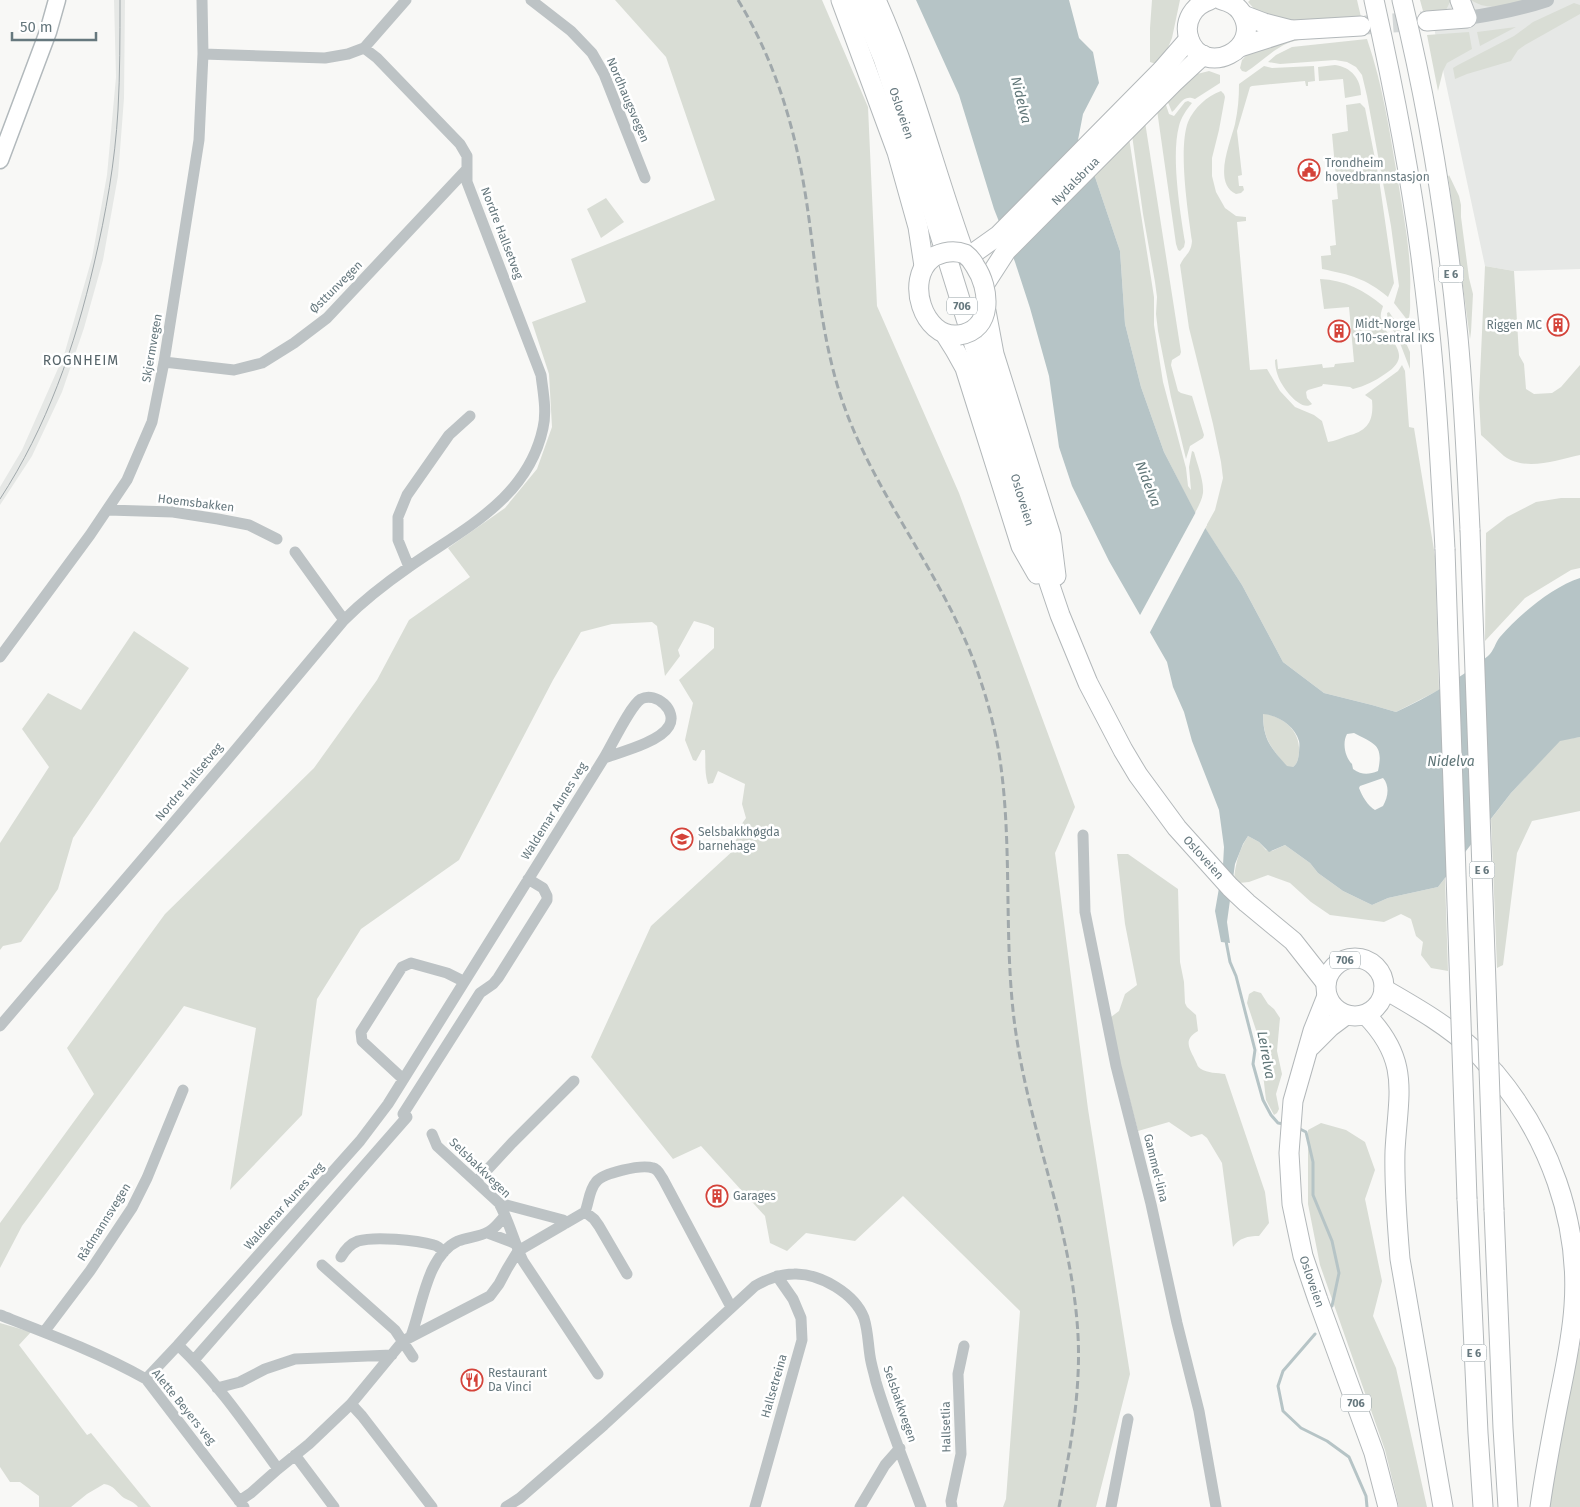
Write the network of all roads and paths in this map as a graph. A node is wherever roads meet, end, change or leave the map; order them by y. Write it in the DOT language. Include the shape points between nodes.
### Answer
graph roads {
  1 [pos="57,0"];
  2 [pos="202,0"];
  3 [pos="406,0"];
  4 [pos="531,0"];
  5 [pos="841,0"];
  6 [pos="859,0"];
  7 [pos="876,0"];
  8 [pos="1210,0"];
  9 [pos="1374,0"];
  10 [pos="1402,0"];
  11 [pos="1460,0"];
  12 [pos="1547,0"];
  13 [pos="1234,5"];
  14 [pos="1189,8"];
  15 [pos="1466,18"];
  16 [pos="1426,20"];
  17 [pos="1361,26"];
  18 [pos="1293,30"];
  19 [pos="1189,39"];
  20 [pos="1240,47"];
  21 [pos="364,48"];
  22 [pos="203,54"];
  23 [pos="1203,55"];
  24 [pos="1168,76"];
  25 [pos="0,160"];
  26 [pos="466,169"];
  27 [pos="645,178"];
  28 [pos="967,256"];
  29 [pos="929,261"];
  30 [pos="984,285"];
  31 [pos="986,311"];
  32 [pos="952,334"];
  33 [pos="164,362"];
  34 [pos="470,416"];
  35 [pos="108,510"];
  36 [pos="276,538"];
  37 [pos="296,552"];
  38 [pos="409,567"];
  39 [pos="1060,615"];
  40 [pos="344,620"];
  41 [pos="0,657"];
  42 [pos="604,758"];
  43 [pos="1083,835"];
  44 [pos="528,879"];
  45 [pos="1293,941"];
  46 [pos="1346,959"];
  47 [pos="463,981"];
  48 [pos="1327,989"];
  49 [pos="1384,990"];
  50 [pos="1346,1015"];
  51 [pos="1366,1015"];
  52 [pos="0,1026"];
  53 [pos="1309,1048"];
  54 [pos="403,1080"];
  55 [pos="574,1081"];
  56 [pos="183,1090"];
  57 [pos="432,1134"];
  58 [pos="476,1182"];
  59 [pos="499,1203"];
  60 [pos="585,1212"];
  61 [pos="505,1216"];
  62 [pos="566,1223"];
  63 [pos="488,1233"];
  64 [pos="516,1247"];
  65 [pos="444,1252"];
  66 [pos="341,1257"];
  67 [pos="322,1265"];
  68 [pos="627,1274"];
  69 [pos="777,1276"];
  70 [pos="731,1307"];
  71 [pos="0,1316"];
  72 [pos="44,1332"];
  73 [pos="407,1339"];
  74 [pos="178,1346"];
  75 [pos="964,1346"];
  76 [pos="392,1356"];
  77 [pos="413,1357"];
  78 [pos="194,1360"];
  79 [pos="598,1374"];
  80 [pos="146,1379"];
  81 [pos="217,1388"];
  82 [pos="352,1404"];
  83 [pos="1128,1419"];
  84 [pos="900,1448"];
  85 [pos="295,1456"];
  86 [pos="278,1469"];
  87 [pos="242,1504"];
  88 [pos="334,1507"];
  89 [pos="432,1507"];
  90 [pos="506,1507"];
  91 [pos="755,1507"];
  92 [pos="860,1507"];
  93 [pos="921,1507"];
  94 [pos="952,1507"];
  95 [pos="1111,1507"];
  96 [pos="1216,1507"];
  97 [pos="1388,1507"];
  98 [pos="1443,1507"];
  99 [pos="1483,1507"];
  100 [pos="1508,1507"];
  101 [pos="1540,1507"];
  1 -- 25 [label="main road"];
  2 -- 22 [label="street, Skjermvegen"];
  3 -- 21 [label="street"];
  4 -- 27 [label="street, Nordhaugsvegen" via="592,53 604,74"];
  5 -- 29 [label="highway, 706" via="897,152"];
  6 -- 39 [label="highway, Osloveien / 706" via="883,58 913,148"];
  7 -- 28 [label="highway, 706" via="902,64"];
  8 -- 14 [label="highway"];
  9 -- 99 [label="highway, E 6, bridge" via="1406,161 1423,274 1438,426 1467,1199"];
  10 -- 100 [label="highway, E 6, bridge" via="1429,127 1450,264 1458,347 1470,530"];
  11 -- 15 [label="highway"];
  12 -- 15 [label="street" via="1500,14"];
  13 -- 18 [label="highway" via="1264,23"];
  13 -- 20 [label="highway" via="1245,21 1246,34"];
  14 -- 19 [label="highway"];
  15 -- 16 [label="highway"];
  17 -- 18 [label="highway"];
  18 -- 20 [label="highway"];
  19 -- 23 [label="highway"];
  19 -- 24 [label="highway, 706"];
  20 -- 23 [label="highway" via="1223,58"];
  21 -- 22 [label="street" via="325,58"];
  21 -- 26 [label="street, Nordre Hallsetveg" via="460,144 467,156"];
  22 -- 33 [label="street, Skjermvegen" via="199,140"];
  23 -- 24 [label="highway, 706"];
  24 -- 28 [label="highway, Nydalsbrua / 706" via="999,235"];
  24 -- 30 [label="highway, Nydalsbrua / 706" via="1006,251"];
  26 -- 33 [label="street, Østtunvegen" via="327,318 262,363 234,370"];
  26 -- 38 [label="street, Nordre Hallsetveg" via="467,182 541,375 544,426 529,465 496,506"];
  28 -- 29 [label="highway, bridge" via="947,252"];
  28 -- 30 [label="highway, 706, bridge"];
  29 -- 32 [label="highway, 706" via="918,285 921,303 930,321 939,330"];
  30 -- 31 [label="highway, 706, bridge"];
  31 -- 32 [label="highway, 706, bridge" via="976,327 964,334"];
  31 -- 39 [label="highway, 706" via="994,354 1051,536"];
  32 -- 39 [label="highway, 706" via="1021,546"];
  33 -- 35 [label="street, Skjermvegen" via="152,422 127,480"];
  34 -- 38 [label="street" via="449,435 407,494 398,517 398,540"];
  35 -- 36 [label="street, Hoemsbakken" via="173,512 218,519 248,525"];
  35 -- 41 [label="street, Skjermvegen"];
  37 -- 40 [label="street"];
  38 -- 40 [label="street, Nordre Hallsetveg" via="364,600"];
  39 -- 45 [label="highway, Osloveien / 706" via="1104,715 1160,806 1241,898"];
  40 -- 52 [label="street, Nordre Hallsetveg"];
  42 -- 42 [label="street, Waldemar Aunes veg" via="633,707 641,700 657,698 669,710 672,720 662,735"];
  42 -- 44 [label="street, Waldemar Aunes veg"];
  43 -- 96 [label="street, Gammel-lina" via="1085,912 1116,1066 1199,1411"];
  44 -- 47 [label="street, Waldemar Aunes veg"];
  44 -- 78 [label="street, Waldemar Aunes veg" via="543,888 546,900 498,978 480,994 405,1115"];
  45 -- 46 [label="highway, Osloveien / 706" via="1320,953"];
  45 -- 48 [label="highway, Osloveien / 706"];
  46 -- 48 [label="highway, 706" via="1329,973"];
  46 -- 49 [label="highway, 706" via="1362,959 1375,966 1382,976"];
  47 -- 54 [label="street, Waldemar Aunes veg"];
  47 -- 54 [label="street" via="447,973 411,964 402,966 361,1032 362,1041"];
  48 -- 50 [label="highway, 706" via="1335,1009"];
  48 -- 53 [label="highway, Osloveien / 706"];
  49 -- 51 [label="highway" via="1380,1002"];
  49 -- 101 [label="highway" via="1442,1023 1476,1052 1526,1115 1544,1146 1557,1181 1571,1234 1575,1305"];
  50 -- 51 [label="highway"];
  50 -- 53 [label="highway, Osloveien / 706"];
  51 -- 98 [label="highway" via="1387,1042 1397,1067 1400,1098 1395,1152 1400,1258"];
  53 -- 97 [label="highway, Osloveien / 706" via="1293,1101 1289,1153 1292,1204 1304,1256 1374,1453"];
  54 -- 74 [label="street, Waldemar Aunes veg" via="360,1141"];
  55 -- 58 [label="street"];
  56 -- 72 [label="street, Rådmannsvegen" via="132,1208"];
  57 -- 58 [label="street, Selsbakkvegen" via="437,1146"];
  58 -- 59 [label="street, Selsbakkvegen"];
  59 -- 61 [label="street, Selsbakkvegen"];
  59 -- 62 [label="street"];
  60 -- 62 [label="street"];
  60 -- 68 [label="street" via="599,1226"];
  60 -- 70 [label="street" via="598,1179 636,1168 654,1168 663,1179"];
  61 -- 63 [label="street"];
  61 -- 64 [label="street, Selsbakkvegen"];
  62 -- 64 [label="street"];
  63 -- 64 [label="street"];
  63 -- 65 [label="street" via="458,1241"];
  64 -- 73 [label="street" via="490,1296"];
  64 -- 79 [label="street, Selsbakkvegen"];
  65 -- 66 [label="street" via="435,1246 373,1239 358,1241"];
  65 -- 73 [label="street" via="430,1276"];
  67 -- 73 [label="street"];
  69 -- 70 [label="street, Selsbakkvegen" via="755,1286"];
  69 -- 84 [label="street, Selsbakkvegen" via="796,1273 819,1279 846,1294 856,1304 867,1330 876,1382"];
  69 -- 91 [label="street, Hallsetreina" via="801,1318 802,1340"];
  70 -- 90 [label="street, Selsbakkvegen" via="604,1425"];
  71 -- 72 [label="street, Alette Beyers veg"];
  72 -- 80 [label="street, Alette Beyers veg"];
  73 -- 76 [label="street"];
  73 -- 77 [label="street"];
  74 -- 78 [label="street"];
  74 -- 80 [label="street, Waldemar Aunes veg"];
  75 -- 94 [label="street, Hallsetlia" via="958,1374 961,1449"];
  76 -- 81 [label="street" via="295,1359"];
  76 -- 82 [label="street"];
  78 -- 81 [label="street"];
  80 -- 87 [label="street, Alette Beyers veg"];
  81 -- 86 [label="street"];
  82 -- 85 [label="street"];
  82 -- 89 [label="street"];
  83 -- 95 [label="street"];
  84 -- 92 [label="street"];
  84 -- 93 [label="street, Selsbakkvegen"];
  85 -- 86 [label="street"];
  85 -- 88 [label="street"];
  86 -- 87 [label="street"];
}
